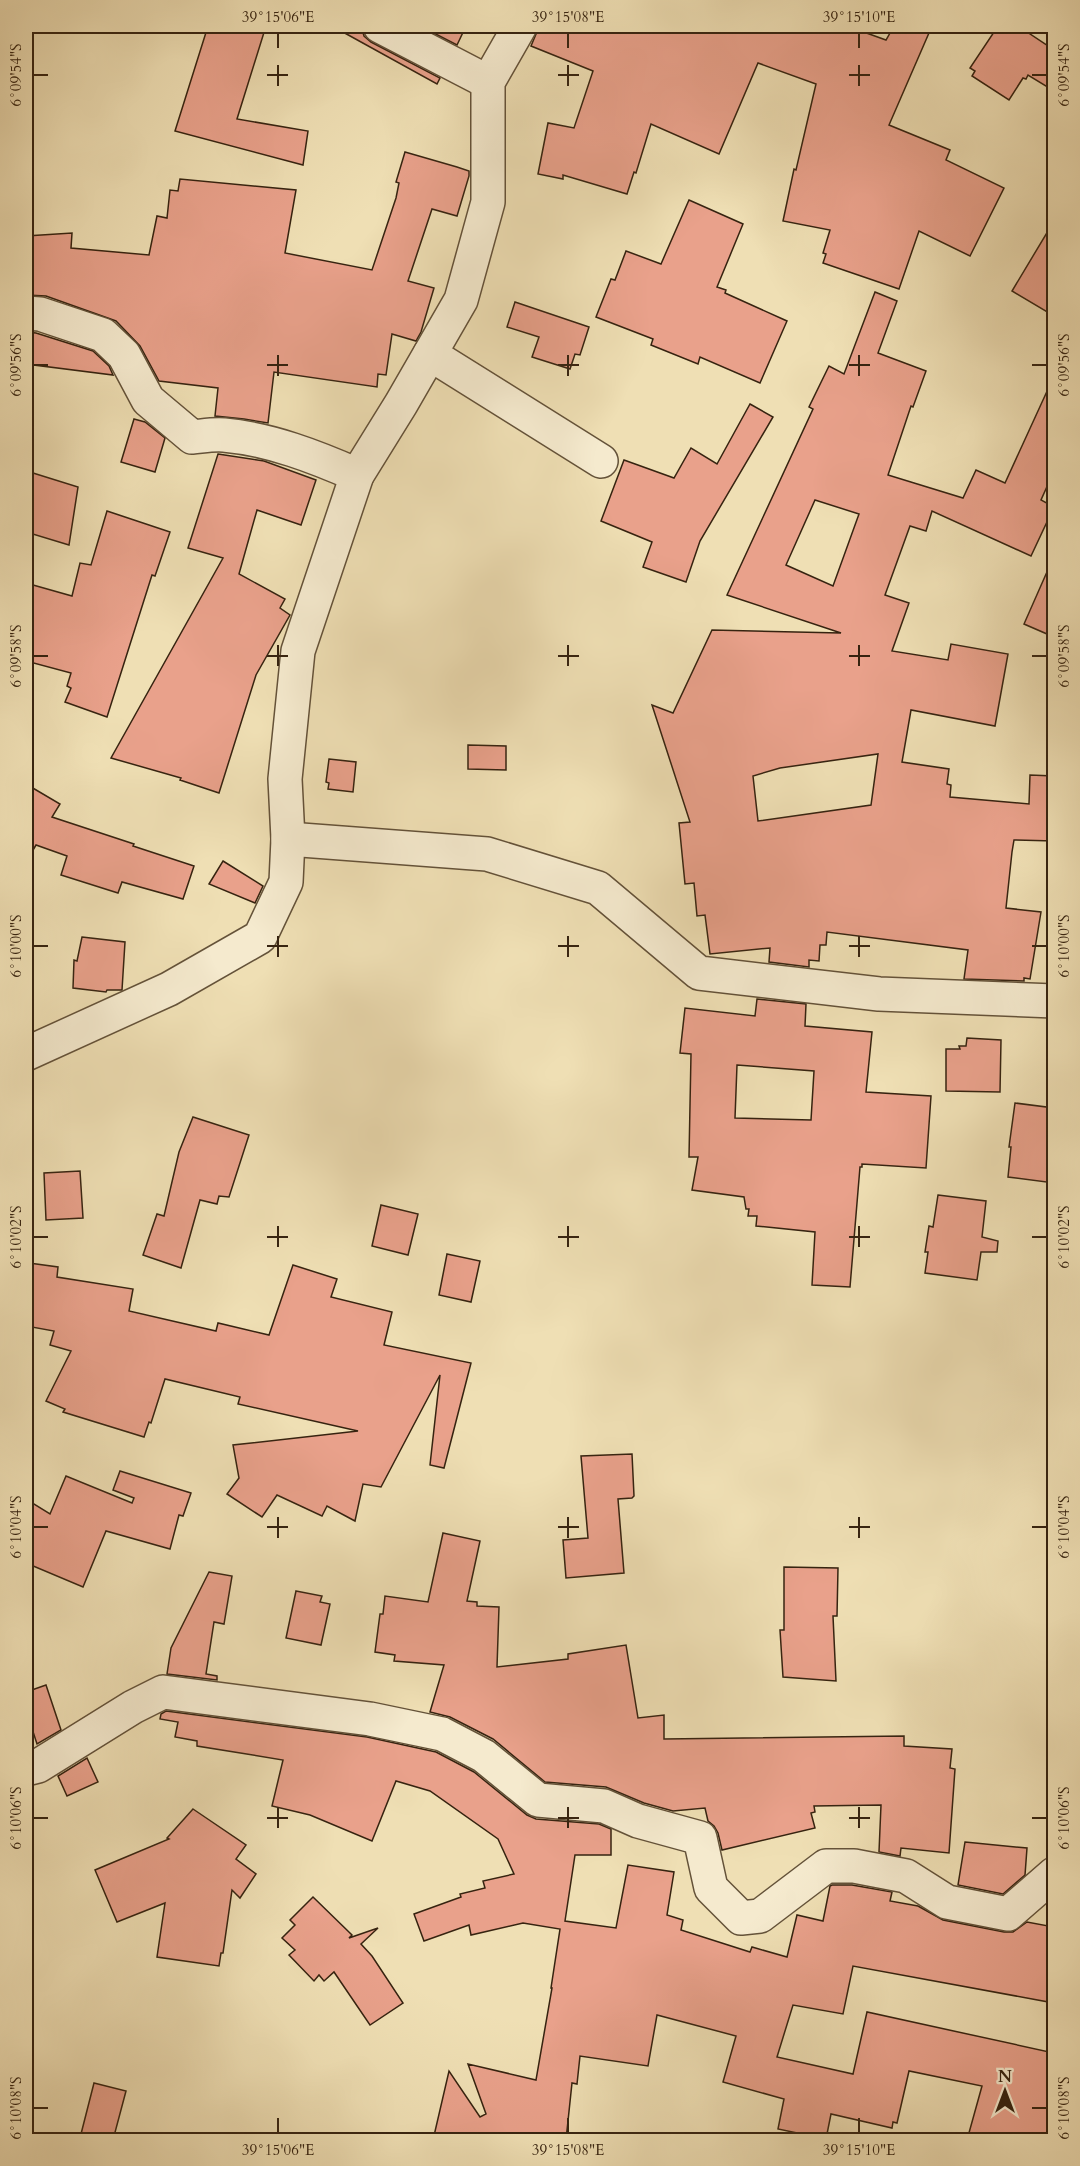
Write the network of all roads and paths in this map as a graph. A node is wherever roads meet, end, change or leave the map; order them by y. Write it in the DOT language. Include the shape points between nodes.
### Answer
graph roads {
  1 [pos="380,26"];
  2 [pos="520,26"];
  3 [pos="488,82"];
  4 [pos="26,313"];
  5 [pos="430,354"];
  6 [pos="601,461"];
  7 [pos="357,476"];
  8 [pos="288,839"];
  9 [pos="1054,1001"];
  10 [pos="26,1054"];
  11 [pos="26,1769"];
  12 [pos="1054,1874"];
  1 -- 3 [label="street"];
  2 -- 3 [label="street"];
  3 -- 5 [label="street" via="488,202 461,300"];
  4 -- 7 [label="street" via="103,335 124,355 148,400 192,437 224,435 264,442 323,460"];
  5 -- 6 [label="street"];
  5 -- 7 [label="street"];
  7 -- 8 [label="street" via="298,651 285,779"];
  8 -- 9 [label="street" via="487,855 598,888 699,973 879,994"];
  8 -- 10 [label="street" via="286,882 260,937 169,989"];
  11 -- 12 [label="street" via="38,1766 163,1692 370,1719 442,1734 484,1756 538,1800 604,1806 638,1821 700,1838 711,1888 741,1918 760,1916 826,1866 854,1866 906,1876 946,1902 1008,1914"];
}
